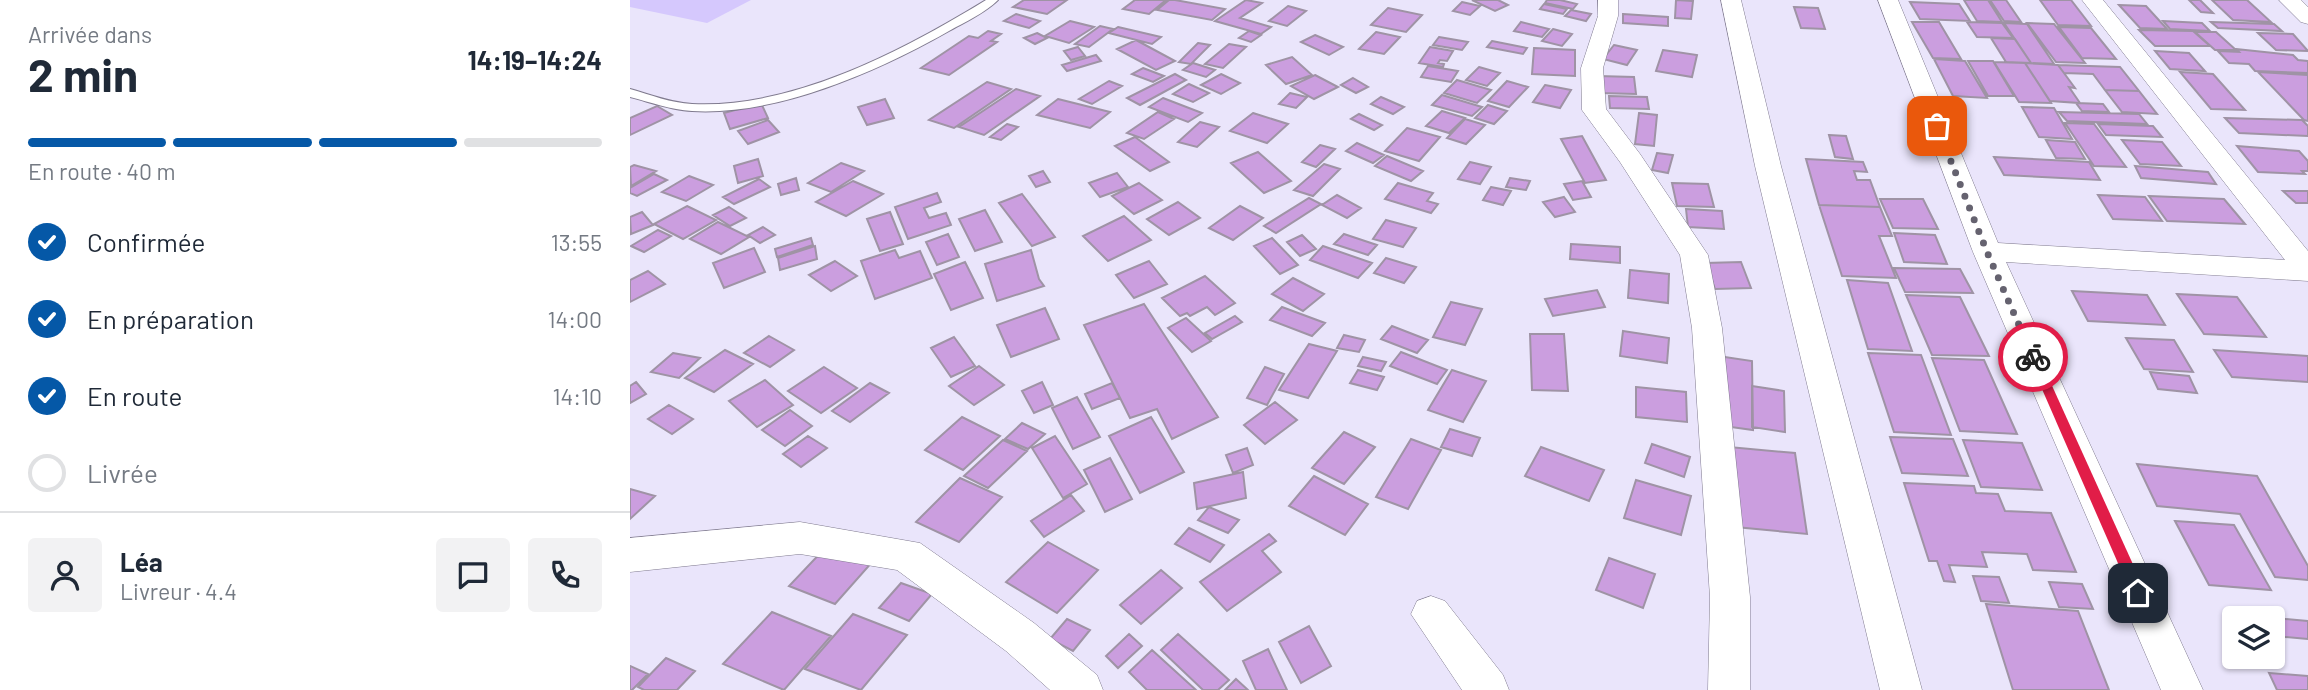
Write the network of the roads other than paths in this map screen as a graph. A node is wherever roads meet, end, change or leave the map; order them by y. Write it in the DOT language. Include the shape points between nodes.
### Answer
graph roads {
  1 [pos="993,0"];
  2 [pos="1608,0"];
  3 [pos="1731,0"];
  4 [pos="1888,0"];
  5 [pos="2092,0"];
  6 [pos="2289,0"];
  7 [pos="2308,18"];
  8 [pos="630,93"];
  9 [pos="1987,252"];
  10 [pos="2308,270"];
  11 [pos="630,555"];
  12 [pos="1431,614"];
  13 [pos="1082,690"];
  14 [pos="1488,690"];
  15 [pos="1729,690"];
  16 [pos="1901,690"];
  17 [pos="2182,690"];
  1 -- 8 [label="lane" via="895,58 792,94 696,108"];
  2 -- 15 [label="street" via="1608,16 1592,68 1594,110 1694,256 1707,328 1730,597"];
  3 -- 16 [label="street" via="1768,166"];
  4 -- 9 [label="street"];
  5 -- 10 [label="street"];
  6 -- 7 [label="street"];
  9 -- 10 [label="street"];
  9 -- 17 [label="street"];
  11 -- 13 [label="street" via="800,538 905,555 1020,637"];
  12 -- 14 [label="street"];
}
